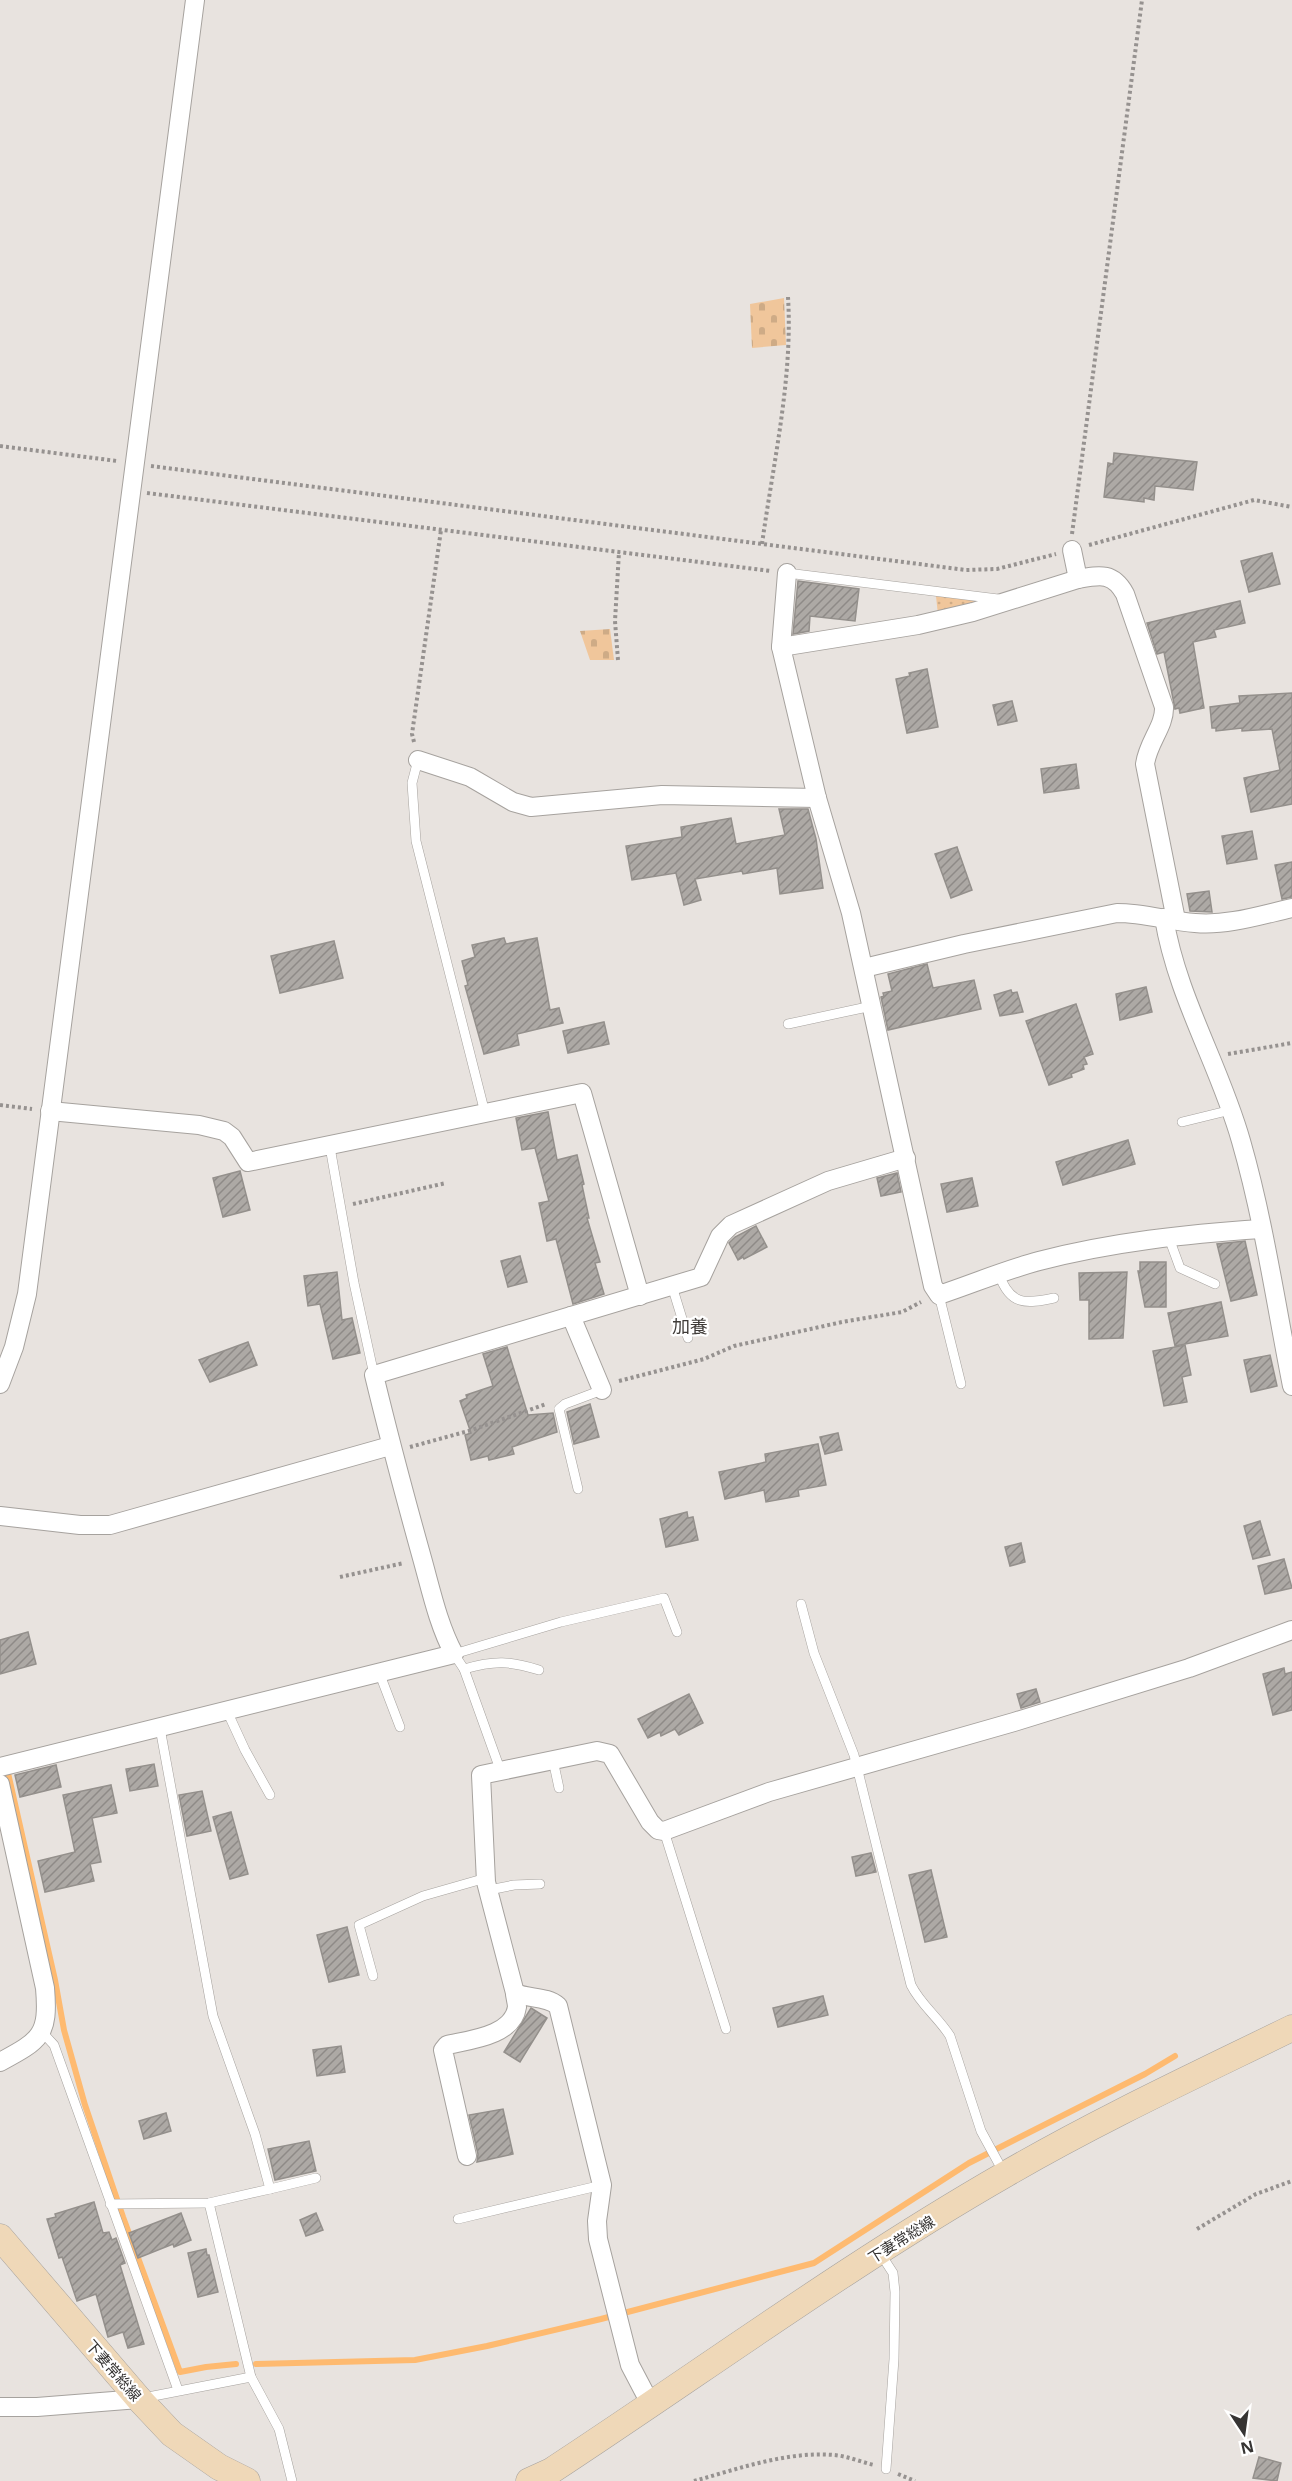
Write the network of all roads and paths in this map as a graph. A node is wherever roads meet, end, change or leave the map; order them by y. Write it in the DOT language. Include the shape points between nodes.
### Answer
graph roads {
  1 [pos="195,0"];
  2 [pos="1142,0"];
  3 [pos="788,297"];
  4 [pos="0,447"];
  5 [pos="136,464"];
  6 [pos="133,491"];
  7 [pos="1292,507"];
  8 [pos="441,530"];
  9 [pos="762,544"];
  10 [pos="1072,550"];
  11 [pos="619,552"];
  12 [pos="787,573"];
  13 [pos="1078,579"];
  14 [pos="1012,600"];
  15 [pos="781,647"];
  16 [pos="618,660"];
  17 [pos="418,760"];
  18 [pos="817,798"];
  19 [pos="1292,908"];
  20 [pos="1170,919"];
  21 [pos="864,968"];
  22 [pos="872,1006"];
  23 [pos="788,1024"];
  24 [pos="1292,1042"];
  25 [pos="1209,1059"];
  26 [pos="0,1105"];
  27 [pos="1231,1110"];
  28 [pos="50,1111"];
  29 [pos="485,1113"];
  30 [pos="1182,1122"];
  31 [pos="330,1147"];
  32 [pos="906,1158"];
  33 [pos="446,1183"];
  34 [pos="340,1206"];
  35 [pos="1261,1229"];
  36 [pos="1170,1238"];
  37 [pos="999,1274"];
  38 [pos="1215,1284"];
  39 [pos="672,1286"];
  40 [pos="937,1293"];
  41 [pos="640,1296"];
  42 [pos="1054,1298"];
  43 [pos="571,1316"];
  44 [pos="688,1338"];
  45 [pos="734,1347"];
  46 [pos="374,1375"];
  47 [pos="0,1384"];
  48 [pos="961,1384"];
  49 [pos="1292,1386"];
  50 [pos="602,1390"];
  51 [pos="390,1446"];
  52 [pos="578,1489"];
  53 [pos="0,1516"];
  54 [pos="423,1560"];
  55 [pos="340,1577"];
  56 [pos="801,1604"];
  57 [pos="1292,1629"];
  58 [pos="677,1632"];
  59 [pos="454,1654"];
  60 [pos="464,1669"];
  61 [pos="539,1670"];
  62 [pos="379,1672"];
  63 [pos="227,1711"];
  64 [pos="400,1727"];
  65 [pos="159,1728"];
  66 [pos="553,1760"];
  67 [pos="0,1767"];
  68 [pos="858,1768"];
  69 [pos="501,1772"];
  70 [pos="0,1784"];
  71 [pos="559,1788"];
  72 [pos="270,1795"];
  73 [pos="664,1831"];
  74 [pos="488,1884"];
  75 [pos="540,1884"];
  76 [pos="373,1976"];
  77 [pos="515,1993"];
  78 [pos="1292,2028"];
  79 [pos="726,2029"];
  80 [pos="42,2032"];
  81 [pos="0,2062"];
  82 [pos="467,2156"];
  83 [pos="1001,2168"];
  84 [pos="316,2178"];
  85 [pos="1292,2181"];
  86 [pos="602,2185"];
  87 [pos="270,2189"];
  88 [pos="209,2203"];
  89 [pos="116,2204"];
  90 [pos="458,2219"];
  91 [pos="1197,2229"];
  92 [pos="0,2237"];
  93 [pos="879,2252"];
  94 [pos="251,2377"];
  95 [pos="178,2390"];
  96 [pos="139,2399"];
  97 [pos="651,2405"];
  98 [pos="0,2407"];
  99 [pos="886,2469"];
  100 [pos="247,2481"];
  101 [pos="292,2481"];
  102 [pos="529,2481"];
  103 [pos="693,2481"];
  1 -- 5 [label="street"];
  2 -- 10 [label="path"];
  3 -- 9 [label="path" via="787,368"];
  4 -- 5 [label="path"];
  5 -- 6 [label="street"];
  5 -- 9 [label="path"];
  6 -- 8 [label="path"];
  6 -- 28 [label="street"];
  7 -- 10 [label="path" via="1254,500"];
  8 -- 11 [label="path"];
  8 -- 17 [label="path" via="412,735"];
  9 -- 10 [label="path" via="966,570 997,569"];
  10 -- 13 [label="street"];
  11 -- 12 [label="path"];
  11 -- 16 [label="path" via="615,621"];
  12 -- 14 [label="lane"];
  12 -- 15 [label="street"];
  13 -- 14 [label="street"];
  13 -- 20 [label="street" via="1105,577 1120,584 1164,707 1164,717 1147,749 1145,764"];
  14 -- 15 [label="street" via="918,625"];
  15 -- 18 [label="street"];
  17 -- 18 [label="street" via="470,777 513,802 531,807 662,795"];
  17 -- 29 [label="lane" via="412,788 416,841"];
  18 -- 21 [label="street"];
  19 -- 20 [label="street" via="1216,923"];
  20 -- 21 [label="street" via="1117,913"];
  20 -- 25 [label="street" via="1168,942"];
  21 -- 22 [label="street"];
  22 -- 23 [label="lane"];
  22 -- 32 [label="street"];
  24 -- 25 [label="path"];
  25 -- 27 [label="street"];
  26 -- 28 [label="path"];
  27 -- 30 [label="lane"];
  27 -- 35 [label="street"];
  28 -- 31 [label="street" via="199,1125 224,1131 248,1162"];
  28 -- 47 [label="street" via="27,1294"];
  29 -- 31 [label="street"];
  29 -- 41 [label="street" via="582,1093"];
  31 -- 34 [label="lane"];
  32 -- 39 [label="street" via="828,1181 731,1225 720,1236 701,1277"];
  32 -- 40 [label="street"];
  33 -- 34 [label="path"];
  34 -- 46 [label="lane"];
  35 -- 36 [label="street"];
  35 -- 49 [label="street"];
  36 -- 37 [label="street" via="1073,1253"];
  36 -- 38 [label="lane" via="1180,1268"];
  37 -- 40 [label="street"];
  37 -- 42 [label="lane" via="1015,1299 1031,1303"];
  39 -- 41 [label="street"];
  39 -- 44 [label="lane"];
  40 -- 45 [label="path" via="902,1312"];
  40 -- 48 [label="lane"];
  41 -- 43 [label="street"];
  43 -- 46 [label="street"];
  43 -- 50 [label="street"];
  46 -- 51 [label="street"];
  50 -- 52 [label="lane" via="559,1409"];
  51 -- 53 [label="street" via="110,1525"];
  51 -- 54 [label="street"];
  54 -- 55 [label="path"];
  54 -- 59 [label="street"];
  56 -- 68 [label="lane" via="814,1653"];
  57 -- 68 [label="street" via="1189,1668"];
  58 -- 59 [label="lane" via="664,1598 561,1622"];
  59 -- 60 [label="lane"];
  59 -- 62 [label="street"];
  60 -- 61 [label="lane" via="499,1661"];
  60 -- 69 [label="lane"];
  62 -- 63 [label="street"];
  62 -- 64 [label="lane"];
  63 -- 65 [label="street"];
  63 -- 72 [label="lane"];
  65 -- 67 [label="street"];
  65 -- 87 [label="lane" via="213,2016"];
  66 -- 69 [label="street"];
  66 -- 71 [label="lane"];
  66 -- 73 [label="street" via="597,1751 610,1754 650,1822"];
  68 -- 73 [label="street" via="768,1792"];
  68 -- 83 [label="lane" via="911,1985 950,2036 988,2145"];
  69 -- 74 [label="street" via="481,1775"];
  70 -- 80 [label="street" via="45,1988 47,2010"];
  73 -- 79 [label="lane"];
  74 -- 75 [label="lane"];
  74 -- 76 [label="lane" via="423,1896 359,1924"];
  74 -- 77 [label="street"];
  77 -- 82 [label="street" via="517,2007 503,2028 493,2035 447,2045 443,2050"];
  77 -- 86 [label="street" via="551,2000 558,2006"];
  78 -- 83 [label="main road, 下妻常総線"];
  80 -- 81 [label="street"];
  80 -- 89 [label="lane" via="54,2045"];
  83 -- 93 [label="main road, 下妻常総線"];
  84 -- 87 [label="lane"];
  85 -- 91 [label="path" via="1256,2194"];
  86 -- 90 [label="lane"];
  86 -- 97 [label="street" via="598,2239 630,2365"];
  87 -- 88 [label="lane"];
  88 -- 89 [label="lane"];
  88 -- 94 [label="lane"];
  89 -- 95 [label="lane"];
  92 -- 96 [label="main road, 下妻常総線"];
  93 -- 97 [label="main road, 下妻常総線"];
  93 -- 99 [label="lane" via="893,2273 895,2292"];
  94 -- 95 [label="lane"];
  94 -- 101 [label="lane" via="279,2429"];
  95 -- 96 [label="lane"];
  96 -- 98 [label="street"];
  96 -- 100 [label="main road, 下妻常総線" via="172,2434 219,2467"];
  97 -- 102 [label="main road, 下妻常総線" via="551,2471"];
  99 -- 103 [label="path" via="837,2455 811,2454"];
}
